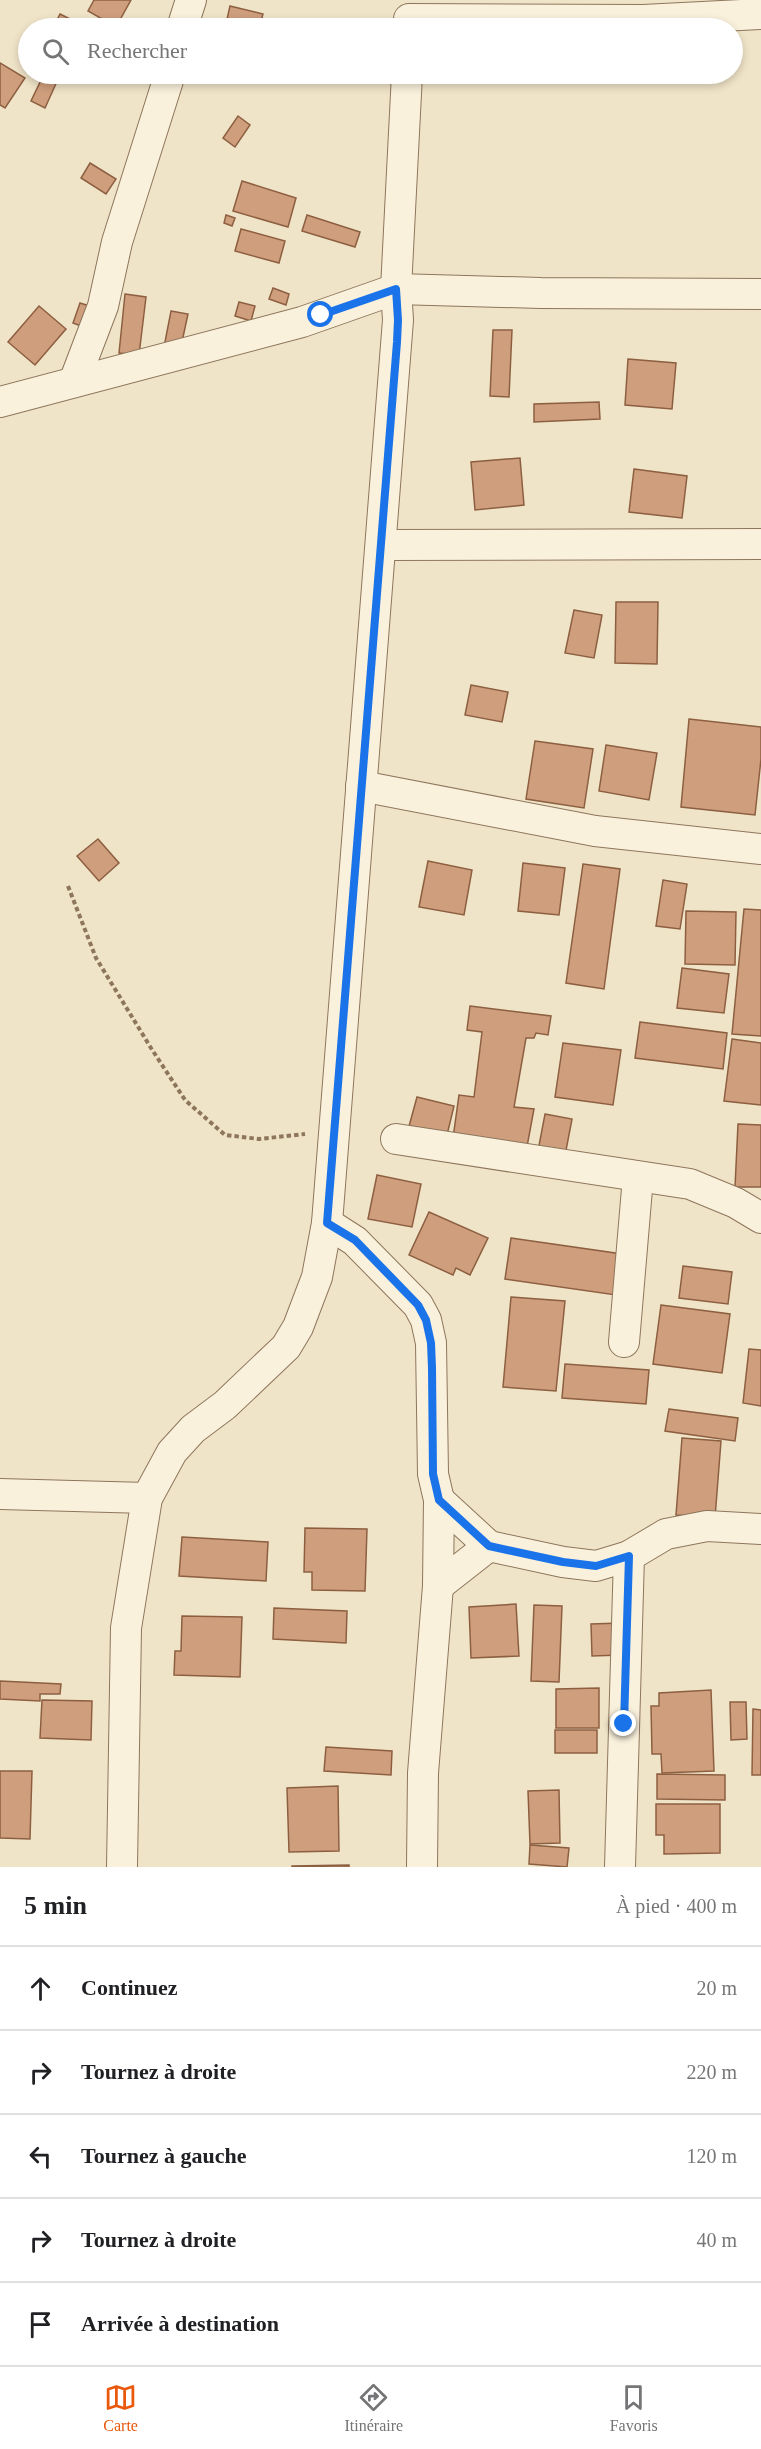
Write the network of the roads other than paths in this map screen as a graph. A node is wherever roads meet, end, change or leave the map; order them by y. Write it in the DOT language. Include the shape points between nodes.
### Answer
graph roads {
  1 [pos="191,0"];
  2 [pos="761,14"];
  3 [pos="409,16"];
  4 [pos="185,18"];
  5 [pos="526,18"];
  6 [pos="682,18"];
  7 [pos="167,84"];
  8 [pos="406,84"];
  9 [pos="396,289"];
  10 [pos="761,294"];
  11 [pos="74,382"];
  12 [pos="0,402"];
  13 [pos="761,544"];
  14 [pos="382,545"];
  15 [pos="361,786"];
  16 [pos="761,849"];
  17 [pos="396,1139"];
  18 [pos="638,1177"];
  19 [pos="761,1218"];
  20 [pos="327,1223"];
  21 [pos="624,1342"];
  22 [pos="0,1494"];
  23 [pos="147,1498"];
  24 [pos="439,1500"];
  25 [pos="761,1529"];
  26 [pos="489,1546"];
  27 [pos="629,1556"];
  28 [pos="438,1586"];
  29 [pos="122,1867"];
  30 [pos="422,1867"];
  31 [pos="620,1867"];
  1 -- 4 [label="street"];
  2 -- 6 [label="street"];
  3 -- 5 [label="street"];
  7 -- 11 [label="street" via="117,242 103,306"];
  8 -- 9 [label="street"];
  9 -- 10 [label="street"];
  9 -- 11 [label="street" via="302,322"];
  9 -- 14 [label="street" via="398,320"];
  11 -- 12 [label="street"];
  13 -- 14 [label="street"];
  14 -- 15 [label="street"];
  15 -- 16 [label="street" via="595,831"];
  15 -- 20 [label="street"];
  17 -- 18 [label="street"];
  18 -- 19 [label="street" via="690,1184"];
  18 -- 21 [label="street"];
  20 -- 23 [label="street" via="317,1277 285,1347 225,1405 193,1429 172,1452"];
  20 -- 24 [label="street" via="355,1240 418,1305 426,1320 431,1343 433,1474"];
  22 -- 23 [label="street"];
  23 -- 29 [label="street" via="126,1628"];
  24 -- 26 [label="street"];
  24 -- 28 [label="street"];
  25 -- 27 [label="street" via="707,1526 666,1534"];
  26 -- 27 [label="street" via="596,1566"];
  26 -- 28 [label="street"];
  27 -- 31 [label="street"];
  28 -- 30 [label="street" via="423,1773"];
}
